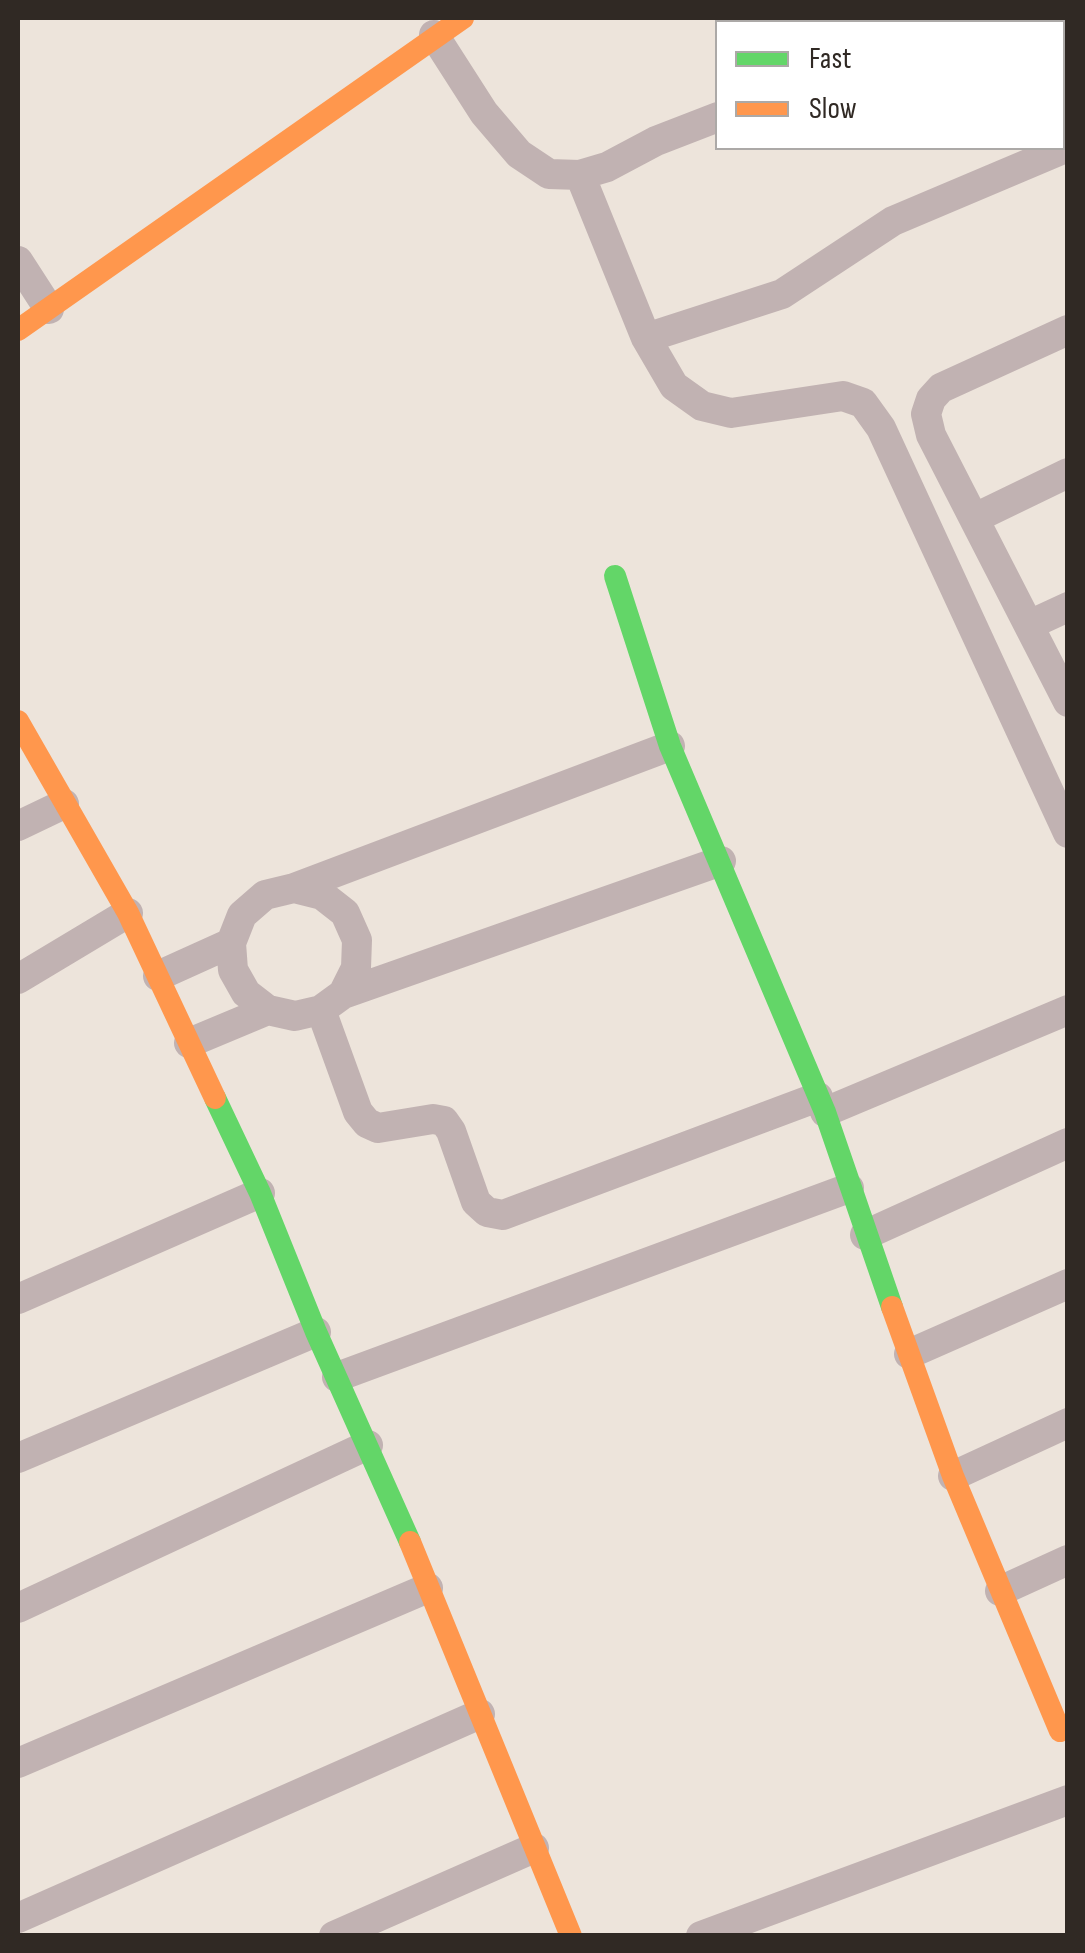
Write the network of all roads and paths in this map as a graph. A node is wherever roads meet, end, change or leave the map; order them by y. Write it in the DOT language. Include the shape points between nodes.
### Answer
graph roads {
  1 [pos="463,18"];
  2 [pos="434,35"];
  3 [pos="715,118"];
  4 [pos="1061,150"];
  5 [pos="580,176"];
  6 [pos="18,260"];
  7 [pos="48,309"];
  8 [pos="18,330"];
  9 [pos="1068,330"];
  10 [pos="646,338"];
  11 [pos="1068,473"];
  12 [pos="976,518"];
  13 [pos="614,576"];
  14 [pos="1068,607"];
  15 [pos="1029,625"];
  16 [pos="1068,702"];
  17 [pos="18,721"];
  18 [pos="670,746"];
  19 [pos="64,804"];
  20 [pos="18,826"];
  21 [pos="1068,833"];
  22 [pos="721,860"];
  23 [pos="294,888"];
  24 [pos="128,913"];
  25 [pos="231,944"];
  26 [pos="158,976"];
  27 [pos="18,979"];
  28 [pos="332,1002"];
  29 [pos="268,1010"];
  30 [pos="1068,1010"];
  31 [pos="188,1043"];
  32 [pos="821,1104"];
  33 [pos="1068,1143"];
  34 [pos="848,1188"];
  35 [pos="260,1193"];
  36 [pos="865,1235"];
  37 [pos="1068,1284"];
  38 [pos="18,1299"];
  39 [pos="316,1332"];
  40 [pos="908,1354"];
  41 [pos="337,1377"];
  42 [pos="1068,1422"];
  43 [pos="368,1445"];
  44 [pos="18,1458"];
  45 [pos="953,1476"];
  46 [pos="1068,1560"];
  47 [pos="428,1588"];
  48 [pos="1000,1591"];
  49 [pos="18,1608"];
  50 [pos="1068,1672"];
  51 [pos="1039,1686"];
  52 [pos="480,1714"];
  53 [pos="1060,1732"];
  54 [pos="18,1763"];
  55 [pos="1068,1800"];
  56 [pos="534,1848"];
  57 [pos="18,1918"];
  58 [pos="334,1936"];
  59 [pos="571,1936"];
  60 [pos="701,1936"];
  1 -- 2 [label="street"];
  2 -- 5 [label="street" via="484,113 520,154 549,174"];
  2 -- 7 [label="street"];
  3 -- 5 [label="street"];
  4 -- 10 [label="street" via="893,221 782,294"];
  5 -- 10 [label="street"];
  6 -- 7 [label="street"];
  7 -- 8 [label="street"];
  9 -- 12 [label="street" via="941,388 932,399 926,414 930,435"];
  10 -- 21 [label="street" via="674,386 702,406 731,413 843,396 862,403 881,428"];
  11 -- 12 [label="street"];
  12 -- 15 [label="street"];
  13 -- 18 [label="street"];
  14 -- 15 [label="street"];
  15 -- 16 [label="street"];
  17 -- 19 [label="street"];
  18 -- 22 [label="street"];
  18 -- 23 [label="street"];
  19 -- 20 [label="street"];
  19 -- 24 [label="street"];
  22 -- 28 [label="street"];
  22 -- 32 [label="street"];
  23 -- 25 [label="street" via="265,896 242,915"];
  23 -- 28 [label="street" via="322,895 345,913 357,940 356,968"];
  24 -- 26 [label="street"];
  24 -- 27 [label="street"];
  25 -- 26 [label="street"];
  25 -- 29 [label="street" via="233,970 246,994"];
  26 -- 31 [label="street"];
  28 -- 29 [label="street" via="294,1016"];
  28 -- 32 [label="street" via="358,1112 378,1128 444,1121 476,1202 503,1216"];
  29 -- 31 [label="street"];
  30 -- 32 [label="street"];
  31 -- 35 [label="street"];
  32 -- 34 [label="street"];
  33 -- 36 [label="street"];
  34 -- 36 [label="street"];
  34 -- 41 [label="street"];
  35 -- 38 [label="street"];
  35 -- 39 [label="street"];
  36 -- 40 [label="street"];
  37 -- 40 [label="street"];
  39 -- 41 [label="street"];
  39 -- 44 [label="street"];
  40 -- 45 [label="street"];
  41 -- 43 [label="street"];
  42 -- 45 [label="street"];
  43 -- 47 [label="street"];
  43 -- 49 [label="street"];
  45 -- 48 [label="street"];
  46 -- 48 [label="street"];
  47 -- 52 [label="street"];
  47 -- 54 [label="street"];
  48 -- 51 [label="street"];
  50 -- 51 [label="street"];
  51 -- 53 [label="street"];
  52 -- 56 [label="street"];
  52 -- 57 [label="street"];
  55 -- 60 [label="street"];
  56 -- 58 [label="street"];
  56 -- 59 [label="street"];
}
